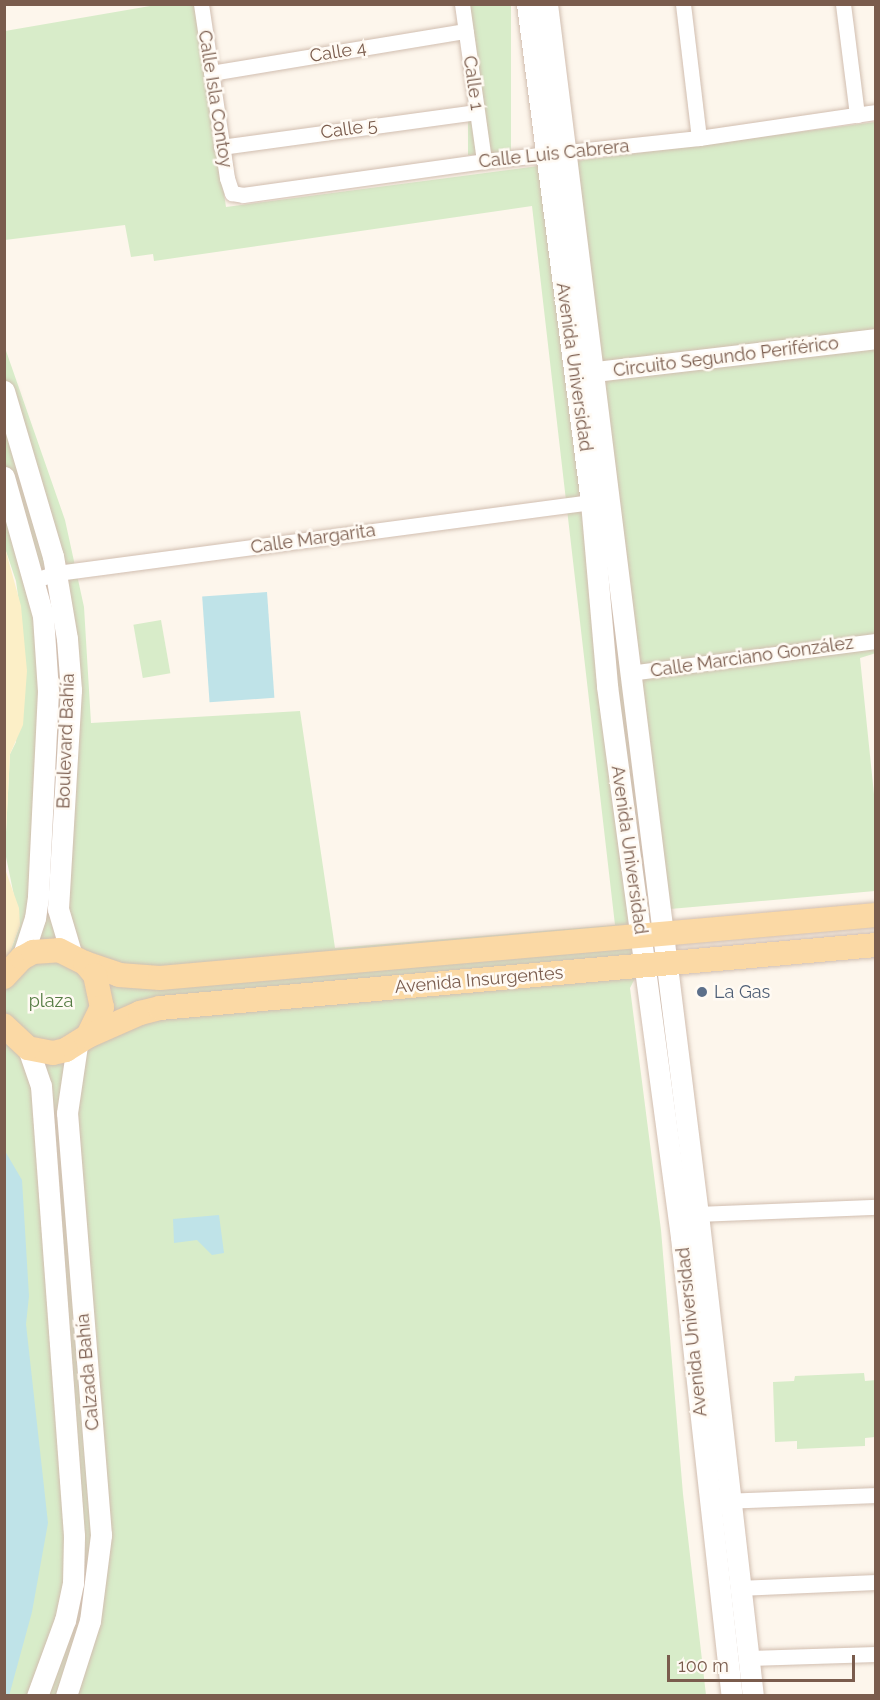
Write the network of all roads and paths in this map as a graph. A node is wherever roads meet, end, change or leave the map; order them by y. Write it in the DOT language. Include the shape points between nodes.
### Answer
graph roads {
  1 [pos="201,4"];
  2 [pos="462,4"];
  3 [pos="527,4"];
  4 [pos="547,4"];
  5 [pos="683,4"];
  6 [pos="843,4"];
  7 [pos="466,31"];
  8 [pos="211,73"];
  9 [pos="477,112"];
  10 [pos="876,112"];
  11 [pos="857,115"];
  12 [pos="699,138"];
  13 [pos="221,147"];
  14 [pos="544,153"];
  15 [pos="568,153"];
  16 [pos="484,160"];
  17 [pos="232,193"];
  18 [pos="876,339"];
  19 [pos="585,373"];
  20 [pos="4,391"];
  21 [pos="4,477"];
  22 [pos="591,502"];
  23 [pos="57,573"];
  24 [pos="35,580"];
  25 [pos="876,640"];
  26 [pos="629,673"];
  27 [pos="876,915"];
  28 [pos="652,935"];
  29 [pos="876,945"];
  30 [pos="418,955"];
  31 [pos="22,958"];
  32 [pos="78,958"];
  33 [pos="656,965"];
  34 [pos="4,977"];
  35 [pos="416,986"];
  36 [pos="4,1026"];
  37 [pos="83,1040"];
  38 [pos="28,1048"];
  39 [pos="876,1207"];
  40 [pos="698,1214"];
  41 [pos="876,1495"];
  42 [pos="720,1502"];
  43 [pos="876,1582"];
  44 [pos="738,1588"];
  45 [pos="876,1654"];
  46 [pos="749,1658"];
  47 [pos="37,1695"];
  48 [pos="66,1695"];
  49 [pos="732,1695"];
  50 [pos="753,1695"];
  1 -- 8 [label="street, Calle Isla Contoy"];
  2 -- 7 [label="street, Calle 1"];
  3 -- 14 [label="main road, Avenida Universidad"];
  4 -- 15 [label="main road, Avenida Universidad"];
  5 -- 12 [label="street"];
  6 -- 11 [label="street"];
  7 -- 8 [label="street, Calle 4"];
  7 -- 9 [label="street, Calle 1"];
  8 -- 13 [label="street, Calle Isla Contoy"];
  9 -- 13 [label="street, Calle 5"];
  9 -- 16 [label="street, Calle 1"];
  10 -- 11 [label="street, Calle Luis Cabrera"];
  11 -- 12 [label="street, Calle Luis Cabrera"];
  12 -- 15 [label="street, Calle Luis Cabrera"];
  13 -- 17 [label="street, Calle Isla Contoy"];
  14 -- 15 [label="street, Calle Luis Cabrera"];
  14 -- 16 [label="street, Calle Luis Cabrera"];
  14 -- 19 [label="main road, Avenida Universidad"];
  15 -- 19 [label="main road, Avenida Universidad"];
  16 -- 17 [label="street, Calle Luis Cabrera" via="243,195"];
  18 -- 19 [label="street, Circuito Segundo Periférico"];
  19 -- 22 [label="main road, Avenida Universidad"];
  19 -- 26 [label="main road, Avenida Universidad"];
  20 -- 23 [label="main road, Boulevard Bahía"];
  21 -- 24 [label="main road, Boulevard Bahía"];
  22 -- 23 [label="street, Calle Margarita"];
  22 -- 28 [label="main road, Avenida Universidad" via="607,686"];
  23 -- 24 [label="street, Calle Margarita"];
  23 -- 32 [label="main road, Boulevard Bahía" via="71,690 58,909"];
  24 -- 31 [label="main road, Boulevard Bahía" via="43,616 48,691 38,897"];
  25 -- 26 [label="street, Calle Marciano González"];
  26 -- 28 [label="main road, Avenida Universidad"];
  27 -- 28 [label="main road, Avenida Insurgentes"];
  28 -- 30 [label="main road, Avenida Insurgentes"];
  28 -- 33 [label="main road, Avenida Universidad"];
  29 -- 33 [label="main road, Avenida Insurgentes"];
  30 -- 32 [label="main road, Avenida Insurgentes" via="160,978 119,975"];
  30 -- 35 [label="main road"];
  31 -- 32 [label="main road, Avenida Insurgentes" via="46,949"];
  31 -- 34 [label="main road"];
  32 -- 37 [label="main road" via="101,991 102,1007"];
  33 -- 35 [label="main road, Avenida Insurgentes"];
  33 -- 40 [label="main road, Avenida Universidad"];
  33 -- 42 [label="main road, Avenida Universidad" via="681,1237"];
  35 -- 37 [label="main road, Avenida Insurgentes" via="160,1008 140,1013"];
  36 -- 38 [label="main road"];
  37 -- 38 [label="main road, Avenida Insurgentes" via="53,1053"];
  37 -- 48 [label="main road, Calzada Bahía" via="66,1113 101,1535 90,1621"];
  38 -- 47 [label="main road, Calzada Bahía" via="41,1086 74,1536 73,1583 65,1620"];
  39 -- 40 [label="street"];
  40 -- 42 [label="main road, Avenida Universidad"];
  41 -- 42 [label="street"];
  42 -- 44 [label="main road, Avenida Universidad"];
  42 -- 49 [label="main road, Avenida Universidad"];
  43 -- 44 [label="street"];
  44 -- 46 [label="main road, Avenida Universidad"];
  45 -- 46 [label="street"];
  46 -- 50 [label="main road, Avenida Universidad"];
}
